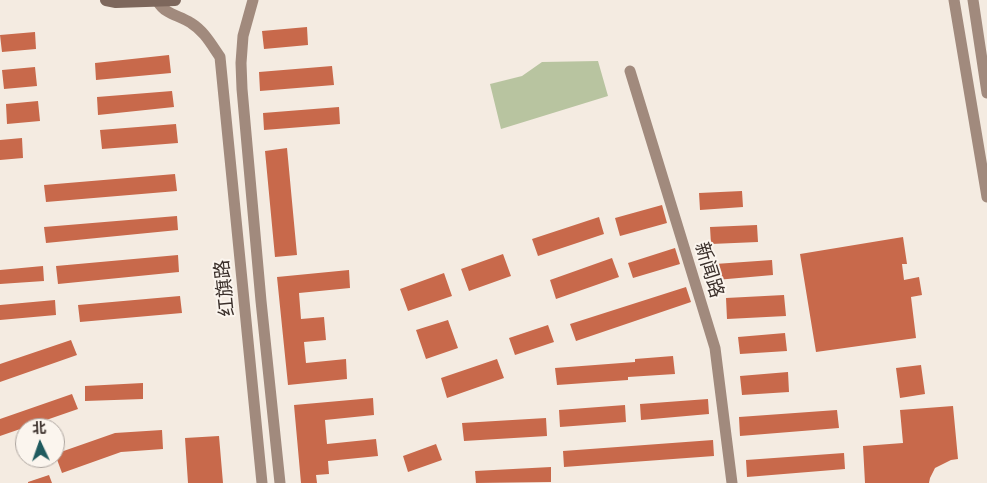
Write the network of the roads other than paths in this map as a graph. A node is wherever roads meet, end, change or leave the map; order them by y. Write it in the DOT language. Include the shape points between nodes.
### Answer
graph roads {
  1 [pos="106,0"];
  2 [pos="175,0"];
  3 [pos="253,0"];
  4 [pos="954,0"];
  5 [pos="973,0"];
  6 [pos="158,2"];
  7 [pos="630,71"];
  8 [pos="987,93"];
  9 [pos="987,197"];
  10 [pos="262,483"];
  11 [pos="280,483"];
  12 [pos="732,483"];
  1 -- 6 [label="main road"];
  2 -- 6 [label="main road"];
  3 -- 11 [label="main road" via="243,36 242,89"];
  4 -- 9 [label="main road"];
  5 -- 8 [label="main road"];
  6 -- 10 [label="main road, 红旗路" via="163,9 191,23 205,35 220,57"];
  7 -- 12 [label="main road, 新闻路" via="715,348"];
}
